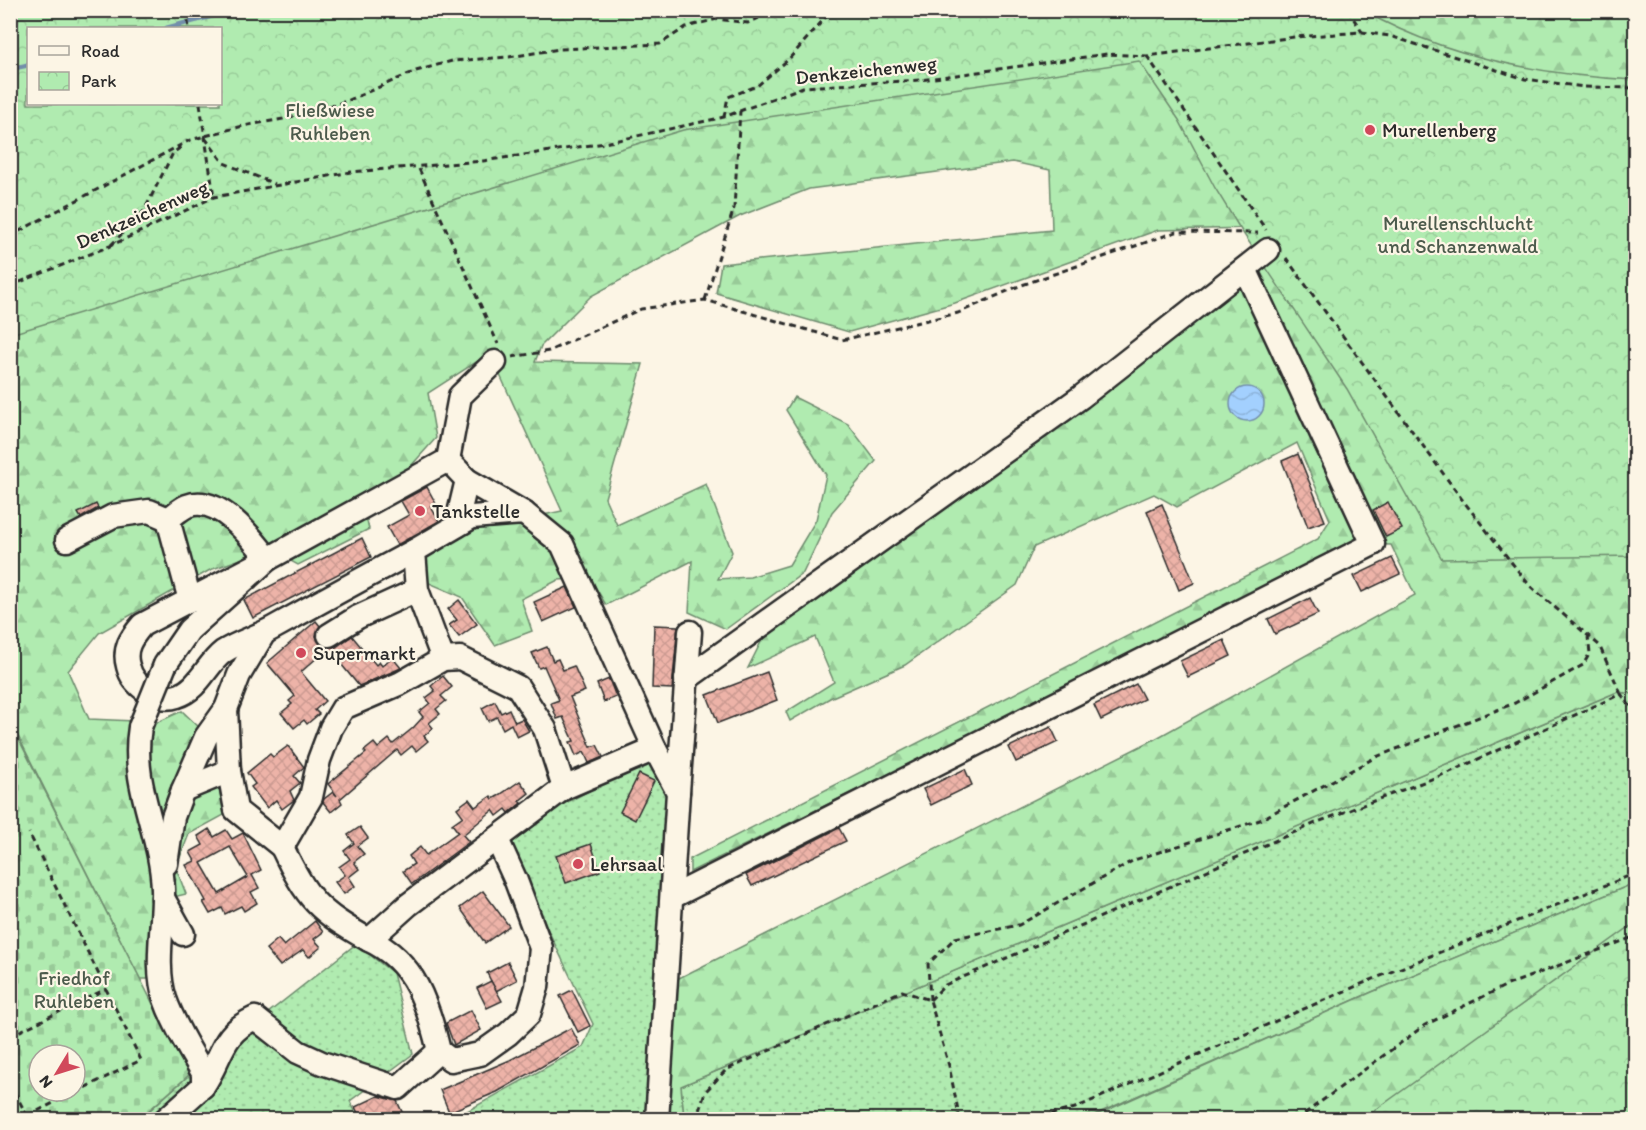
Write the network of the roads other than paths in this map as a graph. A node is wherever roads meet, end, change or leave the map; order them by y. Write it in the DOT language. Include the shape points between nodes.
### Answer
graph roads {
  1 [pos="1275,251"];
  2 [pos="1245,269"];
  3 [pos="500,356"];
  4 [pos="448,460"];
  5 [pos="467,480"];
  6 [pos="524,513"];
  7 [pos="168,519"];
  8 [pos="456,526"];
  9 [pos="67,540"];
  10 [pos="414,550"];
  11 [pos="268,559"];
  12 [pos="417,590"];
  13 [pos="190,600"];
  14 [pos="690,632"];
  15 [pos="264,633"];
  16 [pos="329,635"];
  17 [pos="443,659"];
  18 [pos="686,679"];
  19 [pos="226,709"];
  20 [pos="655,749"];
  21 [pos="229,771"];
  22 [pos="564,788"];
  23 [pos="183,790"];
  24 [pos="678,792"];
  25 [pos="497,839"];
  26 [pos="282,847"];
  27 [pos="163,892"];
  28 [pos="672,897"];
  29 [pos="183,934"];
  30 [pos="369,940"];
  31 [pos="439,1051"];
  32 [pos="203,1086"];
  33 [pos="165,1119"];
  34 [pos="657,1119"];
  1 -- 2 [label="lane"];
  2 -- 18 [label="lane" via="1081,397"];
  2 -- 28 [label="lane" via="1373,544"];
  3 -- 4 [label="lane" via="460,396"];
  4 -- 5 [label="lane"];
  4 -- 11 [label="lane"];
  5 -- 6 [label="lane"];
  5 -- 8 [label="lane"];
  6 -- 8 [label="lane" via="472,517"];
  6 -- 20 [label="lane" via="562,544"];
  7 -- 9 [label="lane" via="149,511 113,516"];
  7 -- 11 [label="lane" via="189,505 228,515 248,531"];
  7 -- 13 [label="lane"];
  8 -- 10 [label="lane"];
  10 -- 12 [label="lane"];
  10 -- 15 [label="lane"];
  11 -- 13 [label="lane"];
  11 -- 27 [label="lane, bridge" via="189,630 165,665 140,727 137,772 154,834"];
  12 -- 16 [label="lane"];
  12 -- 17 [label="lane"];
  13 -- 15 [label="lane" via="142,625 131,638 126,653 128,667 146,691 164,699 179,696 197,683 223,652"];
  14 -- 18 [label="lane"];
  15 -- 19 [label="lane" via="239,675"];
  17 -- 22 [label="lane" via="460,658 518,687 545,729"];
  17 -- 26 [label="lane" via="401,683 343,708 319,760 312,797"];
  18 -- 24 [label="lane"];
  19 -- 21 [label="lane"];
  19 -- 23 [label="lane" via="206,737"];
  20 -- 22 [label="lane"];
  20 -- 24 [label="lane"];
  21 -- 23 [label="lane"];
  21 -- 26 [label="lane" via="236,810"];
  22 -- 25 [label="lane"];
  23 -- 27 [label="lane" via="173,817"];
  24 -- 28 [label="lane"];
  25 -- 30 [label="lane" via="408,905"];
  25 -- 31 [label="lane" via="541,948 537,987 529,1014 480,1054 451,1060"];
  26 -- 30 [label="lane" via="315,903"];
  27 -- 29 [label="lane"];
  27 -- 32 [label="lane" via="160,955 165,998 203,1073"];
  28 -- 34 [label="lane"];
  30 -- 31 [label="lane" via="399,958 419,986 430,1009"];
  31 -- 32 [label="lane" via="398,1088 322,1064 298,1052 255,1018 238,1026 224,1042 216,1067"];
  32 -- 33 [label="lane"];
}
